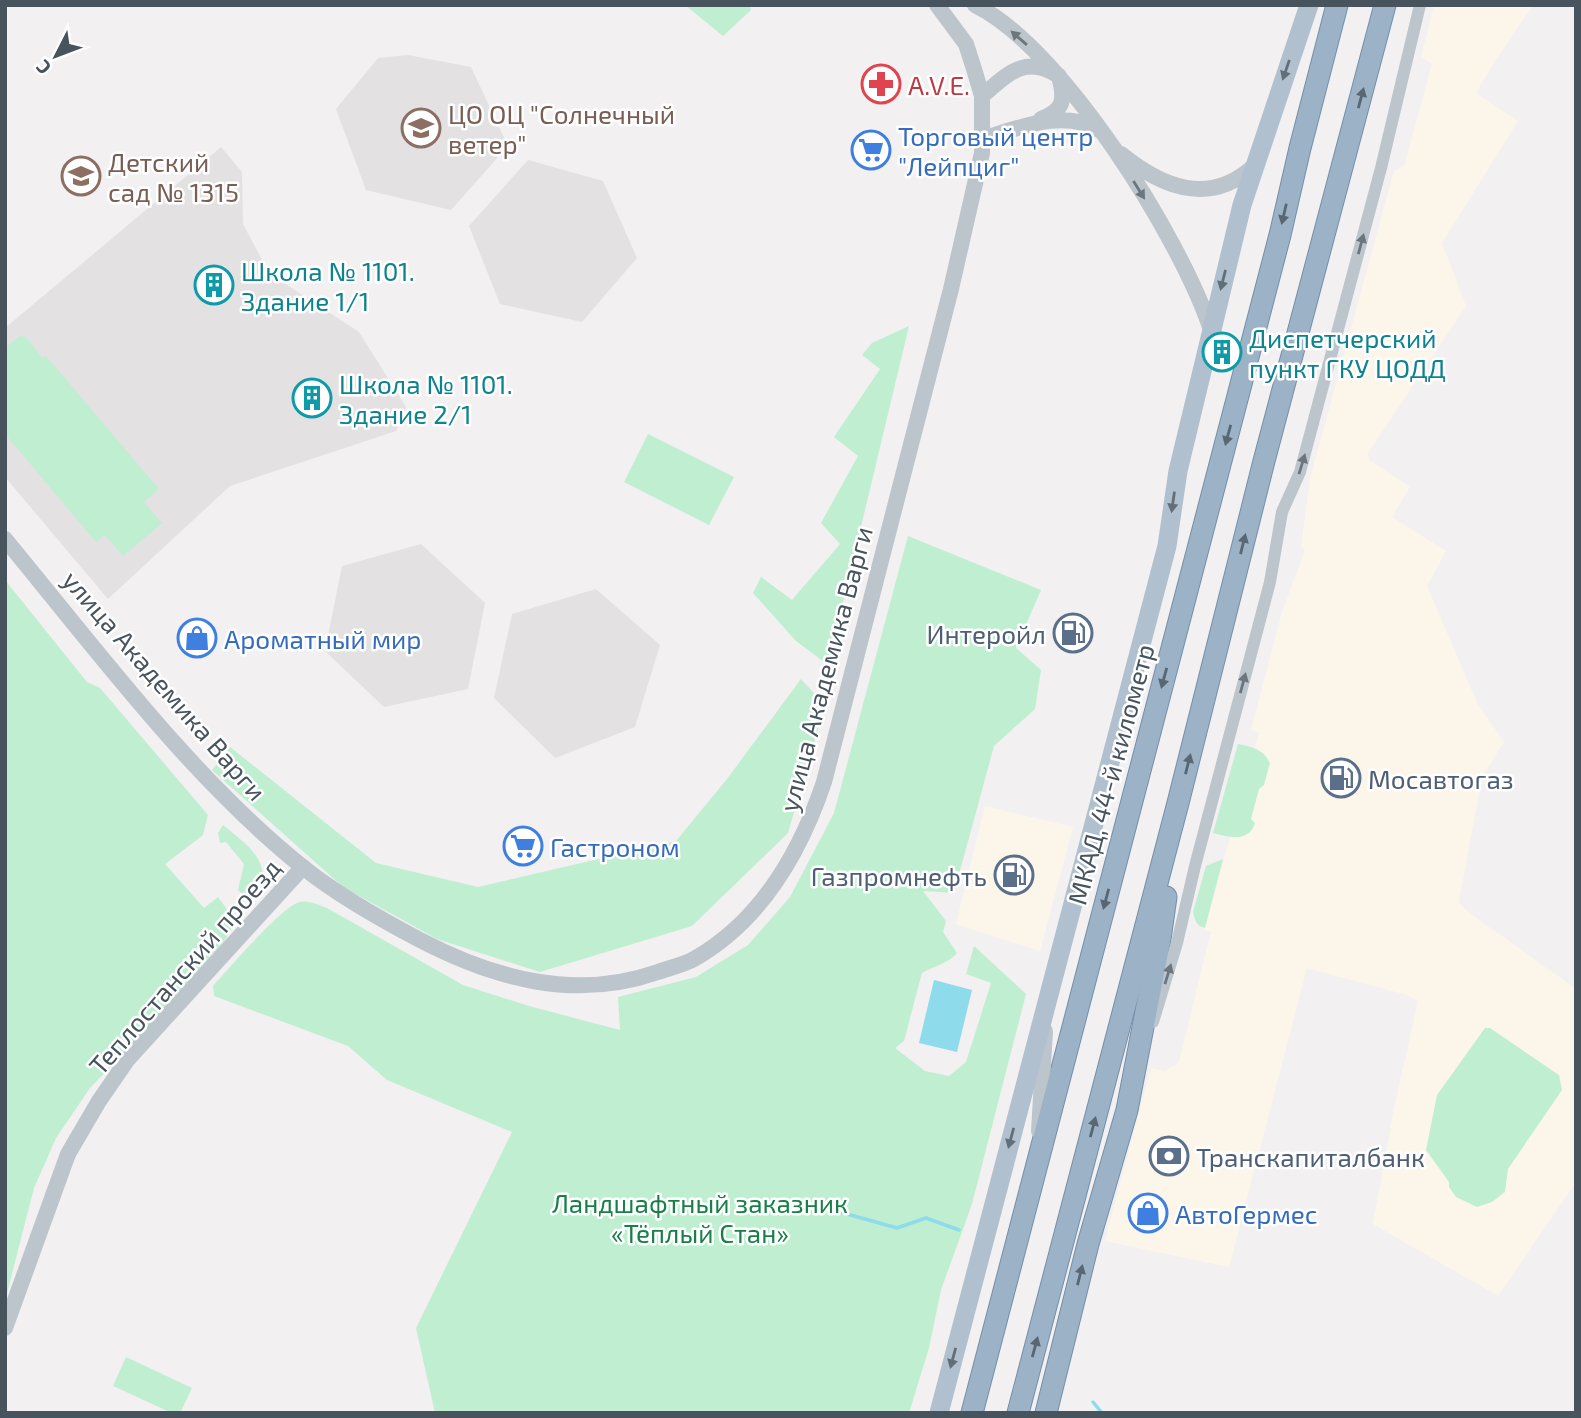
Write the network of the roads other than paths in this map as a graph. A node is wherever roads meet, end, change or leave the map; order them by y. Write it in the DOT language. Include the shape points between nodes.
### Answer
graph roads {
  1 [pos="937,5"];
  2 [pos="975,5"];
  3 [pos="1308,5"];
  4 [pos="1337,5"];
  5 [pos="1385,5"];
  6 [pos="1420,5"];
  7 [pos="1059,76"];
  8 [pos="982,96"];
  9 [pos="1027,125"];
  10 [pos="1102,132"];
  11 [pos="982,139"];
  12 [pos="1253,167"];
  13 [pos="1212,330"];
  14 [pos="5,539"];
  15 [pos="1178,803"];
  16 [pos="303,867"];
  17 [pos="1047,1001"];
  18 [pos="1127,1110"];
  19 [pos="1037,1164"];
  20 [pos="5,1328"];
  21 [pos="939,1413"];
  22 [pos="972,1413"];
  23 [pos="1018,1413"];
  24 [pos="1046,1413"];
  1 -- 8 [label="street, улица Академика Варги" via="966,44"];
  7 -- 2 [label="street, one-way" via="1013,32"];
  3 -- 12 [label="main road, one-way"];
  4 -- 19 [label="highway, МКАД, 44-й километр, one-way"];
  15 -- 5 [label="highway, one-way"];
  18 -- 6 [label="street, one-way" via="1177,943 1270,582 1282,512 1300,472"];
  7 -- 8 [label="street" via="1033,65 1021,68"];
  7 -- 9 [label="street" via="1064,95 1060,107"];
  7 -- 10 [label="street"];
  8 -- 11 [label="street, улица Академика Варги"];
  9 -- 10 [label="street" via="1072,120"];
  9 -- 11 [label="street"];
  10 -- 12 [label="street" via="1122,155 1147,173 1185,188 1223,187"];
  10 -- 13 [label="street, one-way" via="1148,204"];
  11 -- 16 [label="street, улица Академика Варги" via="951,289 824,782 798,846 748,918 692,960 651,974 615,983 545,984 485,970 444,953"];
  12 -- 13 [label="main road, one-way"];
  13 -- 17 [label="main road, one-way" via="1178,471 1167,546"];
  14 -- 16 [label="street, улица Академика Варги" via="213,784"];
  15 -- 18 [label="highway" via="1160,940"];
  23 -- 15 [label="highway, one-way"];
  16 -- 20 [label="street, Теплостанский проезд" via="128,1059 99,1101 68,1154"];
  17 -- 19 [label="street"];
  17 -- 21 [label="main road, one-way"];
  24 -- 18 [label="highway, one-way"];
  19 -- 22 [label="highway, МКАД, 44-й километр"];
}
